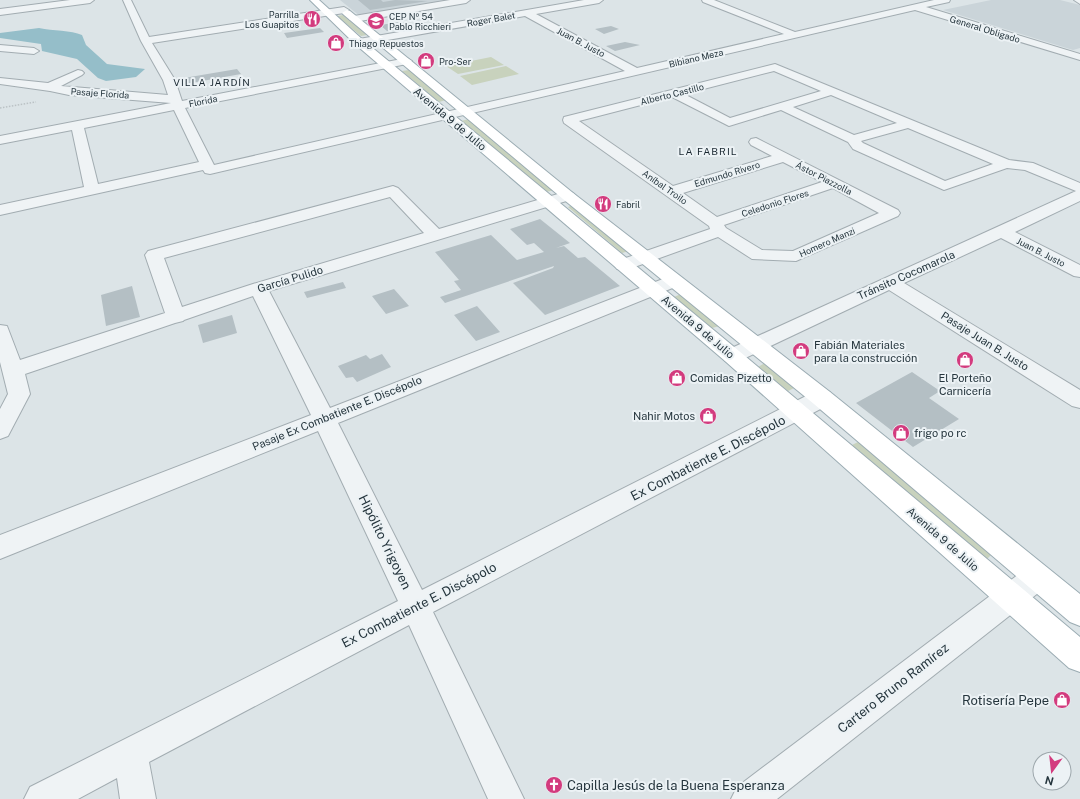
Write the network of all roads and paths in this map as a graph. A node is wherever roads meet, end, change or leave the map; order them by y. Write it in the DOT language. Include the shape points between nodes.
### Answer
graph roads {
  1 [pos="90,0"];
  2 [pos="127,0"];
  3 [pos="314,0"];
  4 [pos="466,0"];
  5 [pos="599,0"];
  6 [pos="706,0"];
  7 [pos="946,0"];
  8 [pos="66,2"];
  9 [pos="897,2"];
  10 [pos="914,7"];
  11 [pos="340,10"];
  12 [pos="0,12"];
  13 [pos="526,13"];
  14 [pos="794,35"];
  15 [pos="379,38"];
  16 [pos="146,41"];
  17 [pos="359,42"];
  18 [pos="0,48"];
  19 [pos="34,51"];
  20 [pos="1080,57"];
  21 [pos="407,61"];
  22 [pos="387,65"];
  23 [pos="636,72"];
  24 [pos="78,73"];
  25 [pos="169,80"];
  26 [pos="0,81"];
  27 [pos="154,83"];
  28 [pos="138,86"];
  29 [pos="50,87"];
  30 [pos="832,91"];
  31 [pos="100,92"];
  32 [pos="675,94"];
  33 [pos="177,102"];
  34 [pos="782,106"];
  35 [pos="464,110"];
  36 [pos="445,114"];
  37 [pos="569,120"];
  38 [pos="910,123"];
  39 [pos="77,125"];
  40 [pos="853,139"];
  41 [pos="0,140"];
  42 [pos="756,142"];
  43 [pos="783,157"];
  44 [pos="1006,164"];
  45 [pos="208,167"];
  46 [pos="834,183"];
  47 [pos="1080,188"];
  48 [pos="92,190"];
  49 [pos="671,192"];
  50 [pos="1080,195"];
  51 [pos="568,196"];
  52 [pos="548,202"];
  53 [pos="0,210"];
  54 [pos="892,213"];
  55 [pos="718,227"];
  56 [pos="1002,232"];
  57 [pos="434,235"];
  58 [pos="758,255"];
  59 [pos="645,257"];
  60 [pos="623,265"];
  61 [pos="1080,272"];
  62 [pos="674,281"];
  63 [pos="889,282"];
  64 [pos="259,288"];
  65 [pos="652,289"];
  66 [pos="176,317"];
  67 [pos="0,332"];
  68 [pos="755,345"];
  69 [pos="732,356"];
  70 [pos="13,370"];
  71 [pos="822,398"];
  72 [pos="1080,400"];
  73 [pos="797,412"];
  74 [pos="324,418"];
  75 [pos="0,430"];
  76 [pos="0,547"];
  77 [pos="1037,577"];
  78 [pos="1011,598"];
  79 [pos="416,606"];
  80 [pos="1080,612"];
  81 [pos="1080,657"];
  82 [pos="131,755"];
  83 [pos="42,799"];
  84 [pos="138,799"];
  85 [pos="506,799"];
  86 [pos="749,799"];
  1 -- 8 [label="street"];
  2 -- 16 [label="street"];
  3 -- 11 [label="main road, Avenida 9 de Julio"];
  4 -- 11 [label="street"];
  5 -- 13 [label="street, Roger Balet"];
  6 -- 14 [label="street"];
  7 -- 10 [label="street, Bibiano Meza"];
  8 -- 12 [label="street"];
  9 -- 10 [label="street, General Obligado"];
  10 -- 14 [label="street, Bibiano Meza"];
  10 -- 20 [label="street, General Obligado"];
  11 -- 15 [label="main road, Avenida 9 de Julio"];
  11 -- 16 [label="street"];
  11 -- 17 [label="main road, Avenida 9 de Julio"];
  13 -- 15 [label="street, Roger Balet"];
  13 -- 23 [label="street, Juan B. Justo"];
  14 -- 23 [label="street, Bibiano Meza"];
  15 -- 17 [label="street, Roger Balet"];
  15 -- 21 [label="main road, Avenida 9 de Julio"];
  16 -- 25 [label="street"];
  17 -- 22 [label="main road, Avenida 9 de Julio"];
  18 -- 19 [label="street"];
  21 -- 22 [label="street, Florida"];
  21 -- 35 [label="main road, Avenida 9 de Julio"];
  22 -- 33 [label="street, Florida"];
  22 -- 36 [label="main road, Avenida 9 de Julio"];
  23 -- 35 [label="street, Bibiano Meza"];
  24 -- 29 [label="street"];
  25 -- 27 [label="street"];
  25 -- 33 [label="street"];
  26 -- 29 [label="street, Pasaje Florida"];
  28 -- 31 [label="street"];
  29 -- 31 [label="street, Pasaje Florida" via="69,91"];
  30 -- 32 [label="street, Alberto Castillo" via="775,67"];
  30 -- 34 [label="street"];
  30 -- 38 [label="street"];
  31 -- 33 [label="street, Pasaje Florida"];
  32 -- 34 [label="street" via="729,122"];
  32 -- 37 [label="street, Alberto Castillo"];
  33 -- 39 [label="street, Florida"];
  33 -- 45 [label="street"];
  34 -- 40 [label="street"];
  35 -- 36 [label="street, Bibiano Meza"];
  35 -- 51 [label="main road, Avenida 9 de Julio"];
  36 -- 45 [label="street, Bibiano Meza"];
  36 -- 52 [label="main road, Avenida 9 de Julio"];
  37 -- 49 [label="street, Aníbal Troilo"];
  38 -- 40 [label="street"];
  38 -- 44 [label="street"];
  39 -- 41 [label="street, Florida"];
  39 -- 48 [label="street"];
  40 -- 44 [label="street" via="858,146 944,186"];
  42 -- 43 [label="street, Ástor Piazzolla"];
  43 -- 46 [label="street, Ástor Piazzolla"];
  43 -- 49 [label="street, Edmundo Rivero"];
  44 -- 47 [label="street" via="1028,166"];
  45 -- 48 [label="street, Bibiano Meza"];
  46 -- 54 [label="street, Ástor Piazzolla"];
  46 -- 55 [label="street, Celedonio Flores"];
  48 -- 53 [label="street, Bibiano Meza"];
  49 -- 55 [label="street, Aníbal Troilo"];
  50 -- 56 [label="street, Tránsito Cocomarola"];
  51 -- 52 [label="street, García Pulido"];
  51 -- 59 [label="main road, Avenida 9 de Julio"];
  52 -- 57 [label="street, García Pulido"];
  52 -- 60 [label="main road, Avenida 9 de Julio"];
  54 -- 58 [label="street, Homero Manzi" via="796,256"];
  55 -- 58 [label="street, Aníbal Troilo"];
  55 -- 59 [label="street, Celedonio Flores"];
  56 -- 61 [label="street, Juan B. Justo"];
  56 -- 63 [label="street, Tránsito Cocomarola"];
  57 -- 64 [label="street, García Pulido"];
  57 -- 66 [label="street" via="393,191 154,254"];
  59 -- 60 [label="street, Celedonio Flores"];
  59 -- 62 [label="main road, Avenida 9 de Julio"];
  60 -- 65 [label="main road, Avenida 9 de Julio"];
  62 -- 65 [label="street, Pasaje Ex Combatiente E. Discépolo"];
  62 -- 68 [label="main road, Avenida 9 de Julio"];
  63 -- 68 [label="street, Tránsito Cocomarola"];
  63 -- 72 [label="street, Pasaje Juan B. Justo"];
  64 -- 66 [label="street, García Pulido"];
  64 -- 74 [label="street, Hipólito Yrigoyen"];
  65 -- 69 [label="main road, Avenida 9 de Julio"];
  65 -- 74 [label="street, Pasaje Ex Combatiente E. Discépolo"];
  66 -- 70 [label="street, García Pulido"];
  67 -- 70 [label="street"];
  68 -- 69 [label="street, Tránsito Cocomarola"];
  68 -- 71 [label="main road, Avenida 9 de Julio"];
  69 -- 73 [label="main road, Avenida 9 de Julio"];
  70 -- 75 [label="street" via="19,394"];
  71 -- 73 [label="street, Ex Combatiente E. Discépolo"];
  71 -- 77 [label="main road, Avenida 9 de Julio"];
  73 -- 78 [label="main road, Avenida 9 de Julio"];
  73 -- 79 [label="street, Ex Combatiente E. Discépolo"];
  74 -- 76 [label="street, Pasaje Ex Combatiente E. Discépolo"];
  74 -- 79 [label="street, Hipólito Yrigoyen"];
  77 -- 78 [label="street, Cartero Bruno Ramírez"];
  77 -- 80 [label="main road, Avenida 9 de Julio"];
  78 -- 81 [label="main road, Avenida 9 de Julio"];
  78 -- 86 [label="street, Cartero Bruno Ramírez"];
  79 -- 82 [label="street, Ex Combatiente E. Discépolo"];
  79 -- 85 [label="street, Hipólito Yrigoyen"];
  82 -- 83 [label="street, Ex Combatiente E. Discépolo"];
  82 -- 84 [label="street"];
}
